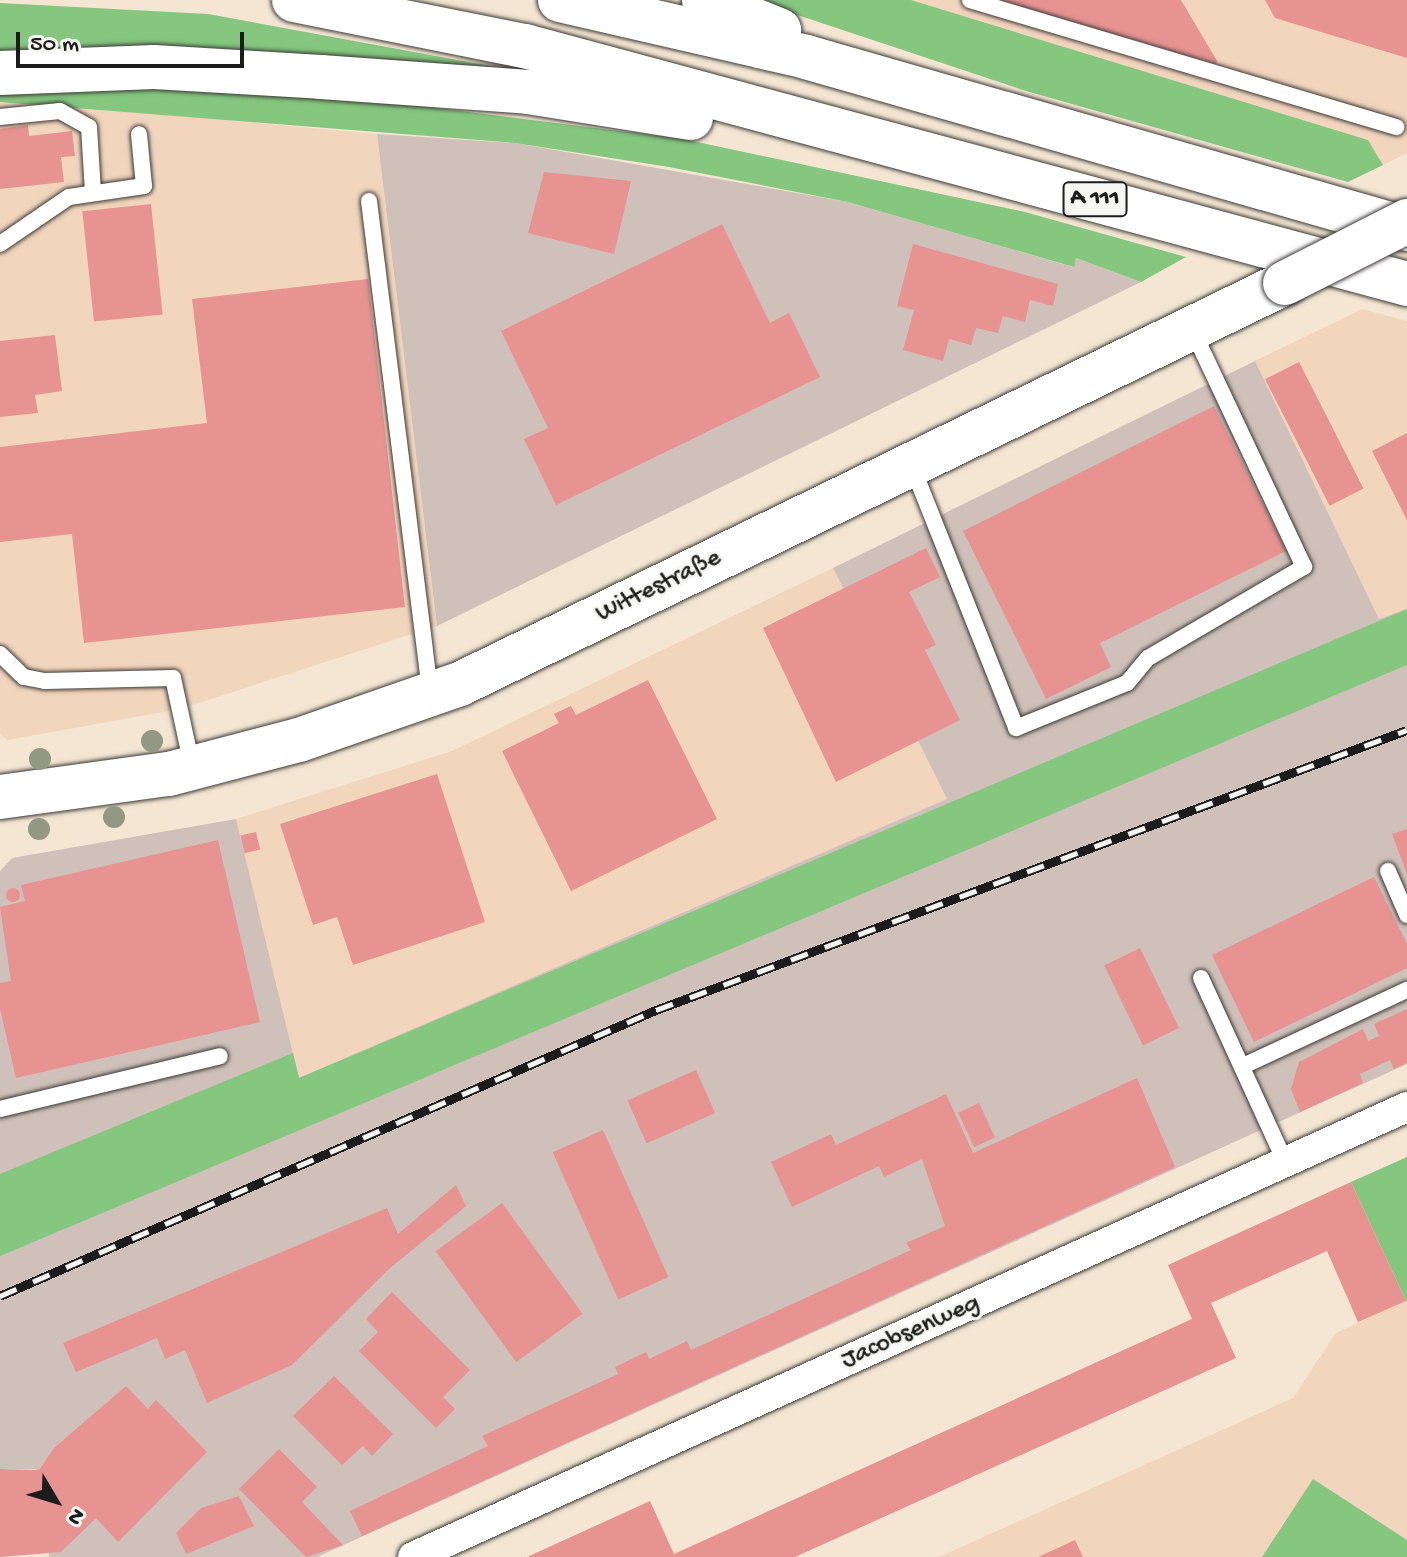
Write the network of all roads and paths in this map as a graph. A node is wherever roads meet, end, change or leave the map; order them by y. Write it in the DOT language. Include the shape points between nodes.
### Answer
graph roads {
  1 [pos="294,0"];
  2 [pos="560,0"];
  3 [pos="704,0"];
  4 [pos="970,0"];
  5 [pos="806,57"];
  6 [pos="0,73"];
  7 [pos="0,117"];
  8 [pos="781,119"];
  9 [pos="139,134"];
  10 [pos="1407,142"];
  11 [pos="93,193"];
  12 [pos="369,201"];
  13 [pos="1407,221"];
  14 [pos="1407,229"];
  15 [pos="0,244"];
  16 [pos="1407,284"];
  17 [pos="1191,328"];
  18 [pos="912,464"];
  19 [pos="0,654"];
  20 [pos="431,695"];
  21 [pos="193,768"];
  22 [pos="0,797"];
  23 [pos="1388,871"];
  24 [pos="1407,915"];
  25 [pos="1201,978"];
  26 [pos="1407,990"];
  27 [pos="220,1056"];
  28 [pos="1243,1066"];
  29 [pos="1407,1107"];
  30 [pos="0,1109"];
  31 [pos="1286,1164"];
  32 [pos="413,1557"];
  1 -- 8 [label="main road, A 111" via="525,46"];
  2 -- 5 [label="main road, A 111"];
  3 -- 5 [label="main road" via="770,20"];
  4 -- 10 [label="lane" via="1392,120"];
  5 -- 14 [label="main road, A 111"];
  6 -- 8 [label="main road" via="154,67 528,92 739,126"];
  7 -- 11 [label="lane" via="60,111 89,127"];
  8 -- 16 [label="main road, A 111"];
  9 -- 11 [label="lane" via="144,186"];
  11 -- 15 [label="lane" via="69,197"];
  12 -- 20 [label="lane"];
  13 -- 17 [label="main road, Wittestraße, bridge"];
  17 -- 18 [label="main road, Wittestraße"];
  17 -- 18 [label="lane" via="1304,567 1148,658 1127,683 1016,728"];
  18 -- 20 [label="main road, Wittestraße"];
  19 -- 21 [label="lane" via="24,677 45,681 173,678"];
  20 -- 21 [label="main road, Wittestraße"];
  21 -- 22 [label="main road, Wittestraße"];
  23 -- 24 [label="lane"];
  25 -- 28 [label="lane"];
  26 -- 28 [label="lane"];
  27 -- 30 [label="lane"];
  28 -- 31 [label="lane"];
  29 -- 31 [label="street, Jacobsenweg"];
  31 -- 32 [label="street, Jacobsenweg"];
}
